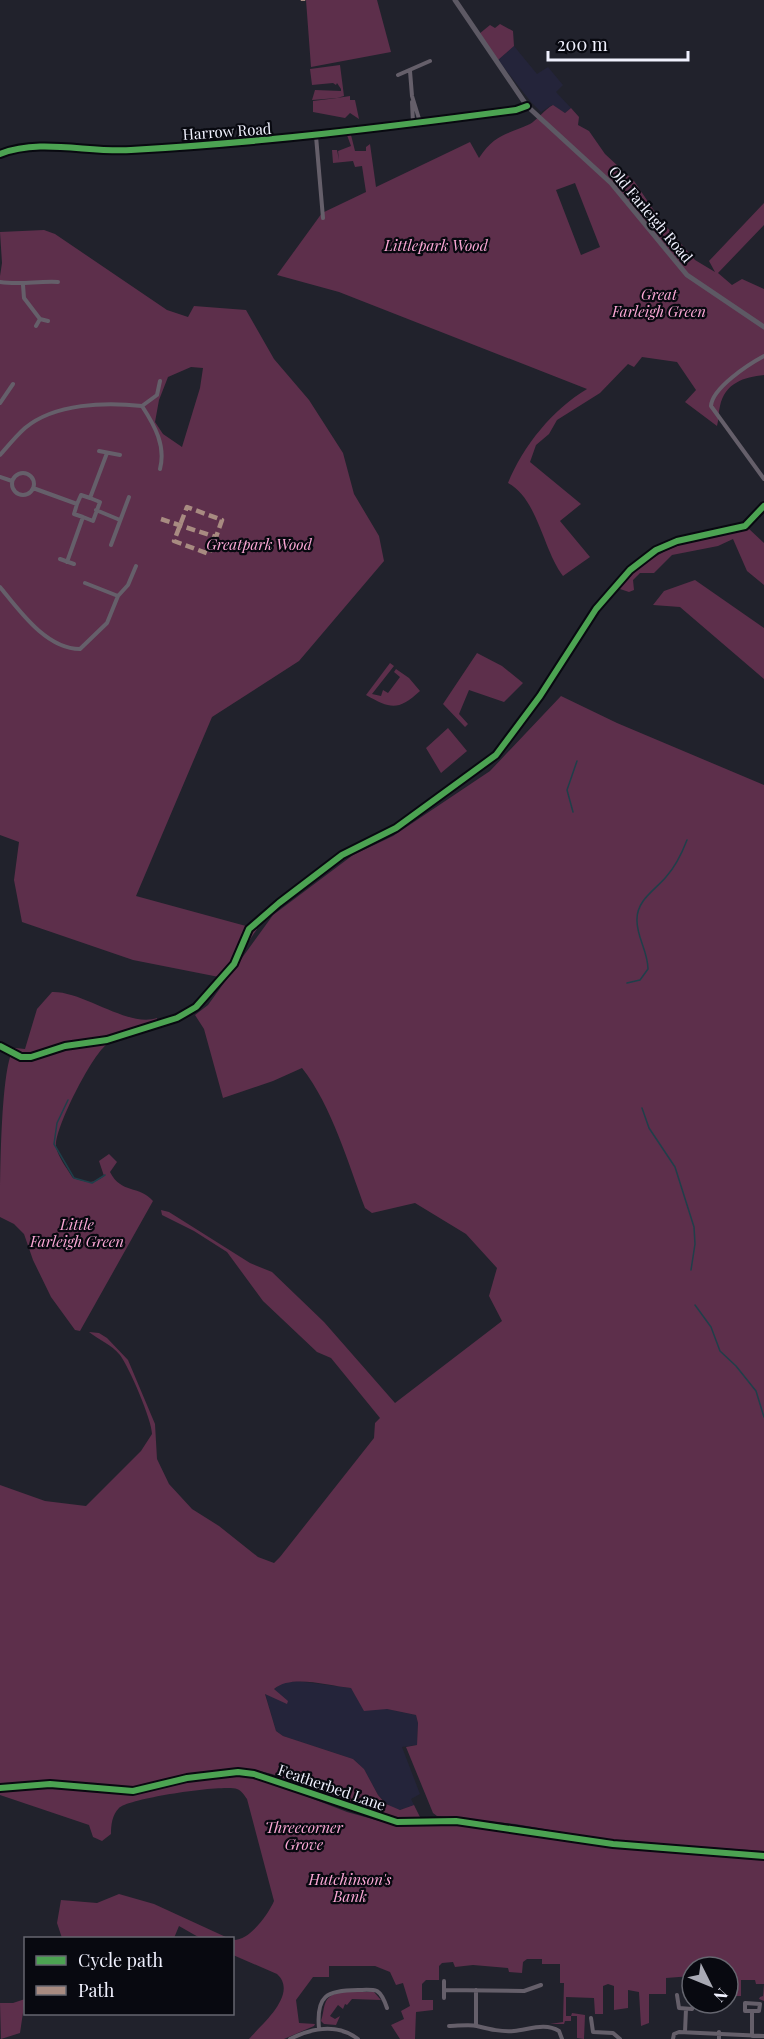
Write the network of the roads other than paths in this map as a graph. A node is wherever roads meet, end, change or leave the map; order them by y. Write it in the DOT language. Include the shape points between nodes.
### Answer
graph roads {
  1 [pos="454,0"];
  2 [pos="430,61"];
  3 [pos="410,71"];
  4 [pos="398,75"];
  5 [pos="412,96"];
  6 [pos="527,106"];
  7 [pos="420,122"];
  8 [pos="413,123"];
  9 [pos="316,136"];
  10 [pos="0,154"];
  11 [pos="323,218"];
  12 [pos="0,282"];
  13 [pos="58,282"];
  14 [pos="23,285"];
  15 [pos="40,319"];
  16 [pos="48,321"];
  17 [pos="36,326"];
  18 [pos="764,327"];
  19 [pos="764,356"];
  20 [pos="160,381"];
  21 [pos="13,384"];
  22 [pos="0,403"];
  23 [pos="142,406"];
  24 [pos="99,451"];
  25 [pos="107,453"];
  26 [pos="120,455"];
  27 [pos="0,456"];
  28 [pos="160,469"];
  29 [pos="0,477"];
  30 [pos="764,479"];
  31 [pos="12,481"];
  32 [pos="33,488"];
  33 [pos="129,497"];
  34 [pos="90,498"];
  35 [pos="77,504"];
  36 [pos="764,506"];
  37 [pos="96,510"];
  38 [pos="83,517"];
  39 [pos="120,520"];
  40 [pos="111,545"];
  41 [pos="60,559"];
  42 [pos="67,562"];
  43 [pos="74,564"];
  44 [pos="136,566"];
  45 [pos="85,583"];
  46 [pos="0,587"];
  47 [pos="118,596"];
  48 [pos="0,1046"];
  49 [pos="0,1788"];
  50 [pos="764,1856"];
  51 [pos="444,1982"];
  52 [pos="541,1985"];
  53 [pos="444,1990"];
  54 [pos="476,1990"];
  55 [pos="677,1995"];
  56 [pos="444,1998"];
  57 [pos="387,2008"];
  58 [pos="680,2008"];
  59 [pos="752,2012"];
  60 [pos="686,2015"];
  61 [pos="591,2018"];
  62 [pos="476,2025"];
  63 [pos="449,2026"];
  64 [pos="319,2030"];
  65 [pos="686,2032"];
  66 [pos="719,2032"];
  67 [pos="752,2036"];
  68 [pos="764,2036"];
  69 [pos="290,2039"];
  70 [pos="358,2039"];
  71 [pos="562,2039"];
  72 [pos="620,2039"];
  73 [pos="674,2039"];
  74 [pos="719,2039"];
  1 -- 6 [label="street, Old Farleigh Road"];
  2 -- 3 [label="street"];
  3 -- 4 [label="street"];
  3 -- 5 [label="street"];
  5 -- 7 [label="street"];
  5 -- 8 [label="street"];
  6 -- 7 [label="street, Harrow Road"];
  6 -- 18 [label="street, Old Farleigh Road" via="611,183 687,275"];
  7 -- 8 [label="street, Harrow Road"];
  8 -- 9 [label="street, Harrow Road"];
  9 -- 10 [label="street, Harrow Road" via="93,152 27,147"];
  9 -- 11 [label="street"];
  12 -- 14 [label="street"];
  13 -- 14 [label="street" via="38,280"];
  14 -- 15 [label="street" via="24,298"];
  15 -- 16 [label="street"];
  15 -- 17 [label="street"];
  19 -- 30 [label="street" via="732,378 711,406"];
  20 -- 23 [label="street" via="157,395"];
  21 -- 22 [label="street"];
  23 -- 27 [label="street" via="78,407 47,416 25,428"];
  23 -- 28 [label="street" via="160,440"];
  24 -- 25 [label="street"];
  25 -- 26 [label="street"];
  25 -- 34 [label="street"];
  29 -- 31 [label="street"];
  31 -- 32 [label="street" via="19,494 26,495"];
  31 -- 32 [label="street" via="18,474 26,473 32,477"];
  32 -- 35 [label="street"];
  33 -- 39 [label="street"];
  34 -- 35 [label="street" via="81,495"];
  34 -- 37 [label="street" via="100,502"];
  35 -- 38 [label="street" via="74,514"];
  36 -- 48 [label="street" via="745,525 678,541 656,550 631,569 596,609 534,705 496,755 396,828 342,855 249,928 234,964 207,998 186,1014 107,1040 65,1046 31,1058"];
  37 -- 38 [label="street" via="93,521"];
  37 -- 39 [label="street"];
  38 -- 42 [label="street"];
  39 -- 40 [label="street"];
  41 -- 42 [label="street"];
  42 -- 43 [label="street"];
  44 -- 47 [label="street"];
  45 -- 47 [label="street"];
  46 -- 47 [label="street" via="31,623 66,648 74,649 86,646 107,623"];
  49 -- 50 [label="street, Featherbed Lane" via="50,1784 133,1791 187,1778 254,1774 397,1822 456,1821 613,1844"];
  51 -- 53 [label="street"];
  52 -- 54 [label="street" via="526,1991"];
  53 -- 54 [label="street"];
  53 -- 56 [label="street"];
  54 -- 62 [label="street"];
  55 -- 58 [label="street"];
  57 -- 64 [label="street" via="375,1990 334,1992 320,2006"];
  59 -- 67 [label="street"];
  60 -- 65 [label="street"];
  61 -- 72 [label="street" via="593,2032 613,2033"];
  62 -- 63 [label="street"];
  62 -- 71 [label="street" via="492,2031 554,2028"];
  64 -- 69 [label="street"];
  64 -- 70 [label="street" via="341,2030"];
  65 -- 66 [label="street"];
  65 -- 73 [label="street" via="676,2032"];
  66 -- 67 [label="street"];
  66 -- 74 [label="street"];
  67 -- 68 [label="street"];
}
